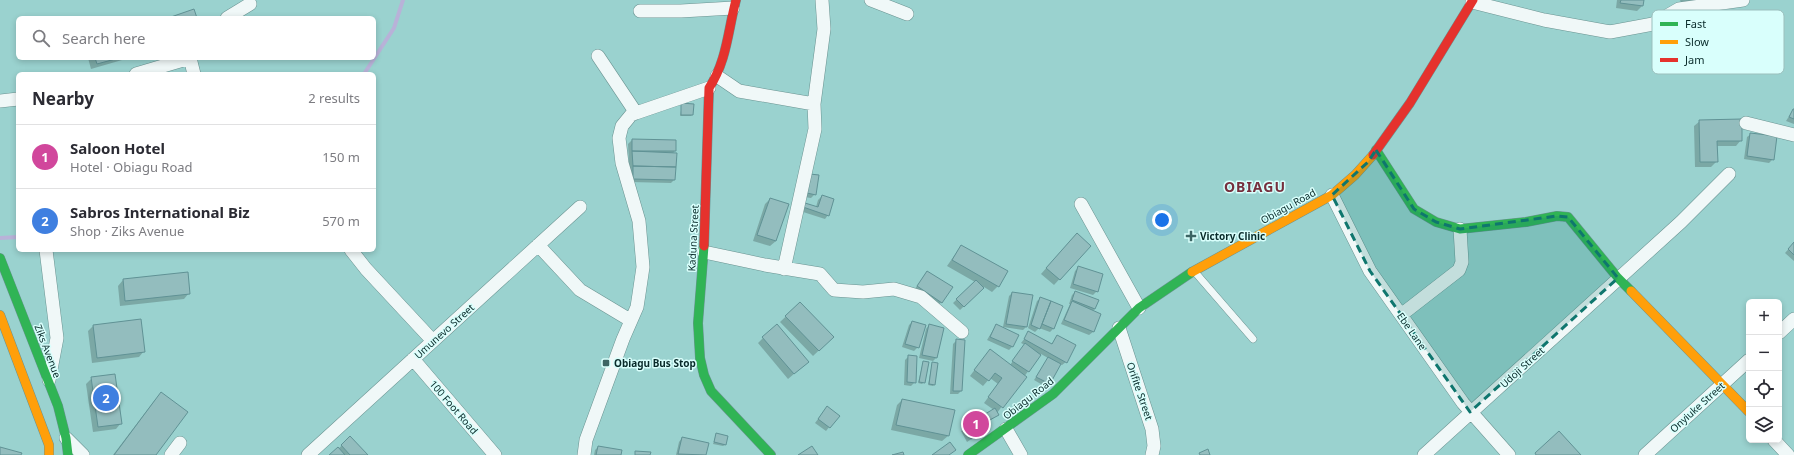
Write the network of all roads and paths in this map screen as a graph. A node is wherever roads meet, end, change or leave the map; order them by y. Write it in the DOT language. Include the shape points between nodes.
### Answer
graph roads {
  1 [pos="822,0"];
  2 [pos="870,0"];
  3 [pos="1743,0"];
  4 [pos="1473,1"];
  5 [pos="250,4"];
  6 [pos="734,4"];
  7 [pos="1677,10"];
  8 [pos="640,11"];
  9 [pos="907,14"];
  10 [pos="230,16"];
  11 [pos="1652,24"];
  12 [pos="598,56"];
  13 [pos="183,60"];
  14 [pos="190,60"];
  15 [pos="143,72"];
  16 [pos="194,72"];
  17 [pos="717,76"];
  18 [pos="709,88"];
  19 [pos="16,100"];
  20 [pos="0,101"];
  21 [pos="814,104"];
  22 [pos="636,112"];
  23 [pos="1746,123"];
  24 [pos="1794,135"];
  25 [pos="1376,150"];
  26 [pos="1729,174"];
  27 [pos="1332,195"];
  28 [pos="1081,204"];
  29 [pos="580,207"];
  30 [pos="1460,229"];
  31 [pos="538,245"];
  32 [pos="46,252"];
  33 [pos="353,252"];
  34 [pos="704,252"];
  35 [pos="0,258"];
  36 [pos="784,269"];
  37 [pos="1193,271"];
  38 [pos="1618,278"];
  39 [pos="1139,308"];
  40 [pos="0,315"];
  41 [pos="1401,315"];
  42 [pos="1794,319"];
  43 [pos="630,320"];
  44 [pos="1119,328"];
  45 [pos="1782,330"];
  46 [pos="962,332"];
  47 [pos="1252,339"];
  48 [pos="432,341"];
  49 [pos="413,359"];
  50 [pos="1746,363"];
  51 [pos="48,381"];
  52 [pos="1723,384"];
  53 [pos="1746,409"];
  54 [pos="1470,412"];
  55 [pos="1006,429"];
  56 [pos="66,438"];
  57 [pos="180,443"];
  58 [pos="1777,443"];
  59 [pos="49,455"];
  60 [pos="68,455"];
  61 [pos="83,455"];
  62 [pos="170,455"];
  63 [pos="308,455"];
  64 [pos="495,455"];
  65 [pos="584,455"];
  66 [pos="771,455"];
  67 [pos="968,455"];
  68 [pos="1021,455"];
  69 [pos="1152,455"];
  70 [pos="1424,455"];
  71 [pos="1509,455"];
  72 [pos="1645,455"];
  73 [pos="1788,455"];
  1 -- 21 [label="street" via="824,29"];
  2 -- 9 [label="street"];
  3 -- 7 [label="street"];
  4 -- 11 [label="street" via="1544,20 1610,32"];
  4 -- 25 [label="street, Obiagu Road" via="1418,92"];
  5 -- 10 [label="street"];
  6 -- 8 [label="street" via="681,11"];
  6 -- 17 [label="street" via="727,47"];
  12 -- 22 [label="street"];
  13 -- 15 [label="street"];
  14 -- 16 [label="street"];
  17 -- 18 [label="street"];
  17 -- 21 [label="street" via="739,91"];
  18 -- 22 [label="street"];
  18 -- 34 [label="street, Kaduna Street"];
  19 -- 20 [label="street"];
  21 -- 36 [label="street" via="815,129"];
  22 -- 43 [label="street" via="622,126 620,138 622,163 639,220 643,255 638,300"];
  23 -- 24 [label="street"];
  25 -- 27 [label="street, Obiagu Road" via="1357,174"];
  25 -- 30 [label="street" via="1414,209 1436,222"];
  26 -- 38 [label="street, Udoji Street" via="1681,222"];
  27 -- 37 [label="street, Obiagu Road"];
  27 -- 41 [label="street, Ebe Lane" via="1370,271"];
  28 -- 39 [label="street"];
  29 -- 31 [label="street, Umunevo Street"];
  30 -- 38 [label="street" via="1557,216 1568,217"];
  30 -- 41 [label="street" via="1461,266"];
  31 -- 43 [label="street" via="580,290"];
  31 -- 48 [label="street, Umunevo Street"];
  32 -- 51 [label="street" via="57,338"];
  33 -- 48 [label="street"];
  34 -- 36 [label="street"];
  34 -- 66 [label="street, Kaduna Street" via="697,333 704,379 723,406"];
  35 -- 51 [label="street, Ziks Avenue"];
  36 -- 46 [label="street" via="820,274 834,290 863,292 894,289 920,297"];
  37 -- 39 [label="street, Obiagu Road"];
  37 -- 47 [label="lane"];
  38 -- 52 [label="street"];
  38 -- 54 [label="street, Udoji Street"];
  39 -- 44 [label="street, Obiagu Road"];
  40 -- 59 [label="street" via="48,445"];
  41 -- 54 [label="street, Ebe Lane"];
  42 -- 45 [label="street"];
  43 -- 65 [label="street" via="586,440"];
  44 -- 55 [label="street, Obiagu Road" via="1053,394"];
  44 -- 69 [label="street, Orifite Street" via="1152,428"];
  48 -- 49 [label="street, Umunevo Street"];
  49 -- 63 [label="street, Umunevo Street"];
  49 -- 64 [label="street, 100 Foot Road"];
  50 -- 52 [label="street, Onyiuke Street"];
  51 -- 56 [label="street, Ziks Avenue" via="58,406"];
  52 -- 53 [label="street"];
  52 -- 72 [label="street, Onyiuke Street"];
  54 -- 70 [label="street, Udoji Street"];
  54 -- 71 [label="street, Ebe Lane"];
  55 -- 67 [label="street, Obiagu Road"];
  55 -- 68 [label="street"];
  56 -- 60 [label="street, Ziks Avenue"];
  56 -- 61 [label="street"];
  57 -- 62 [label="street"];
  58 -- 73 [label="street"];
}
